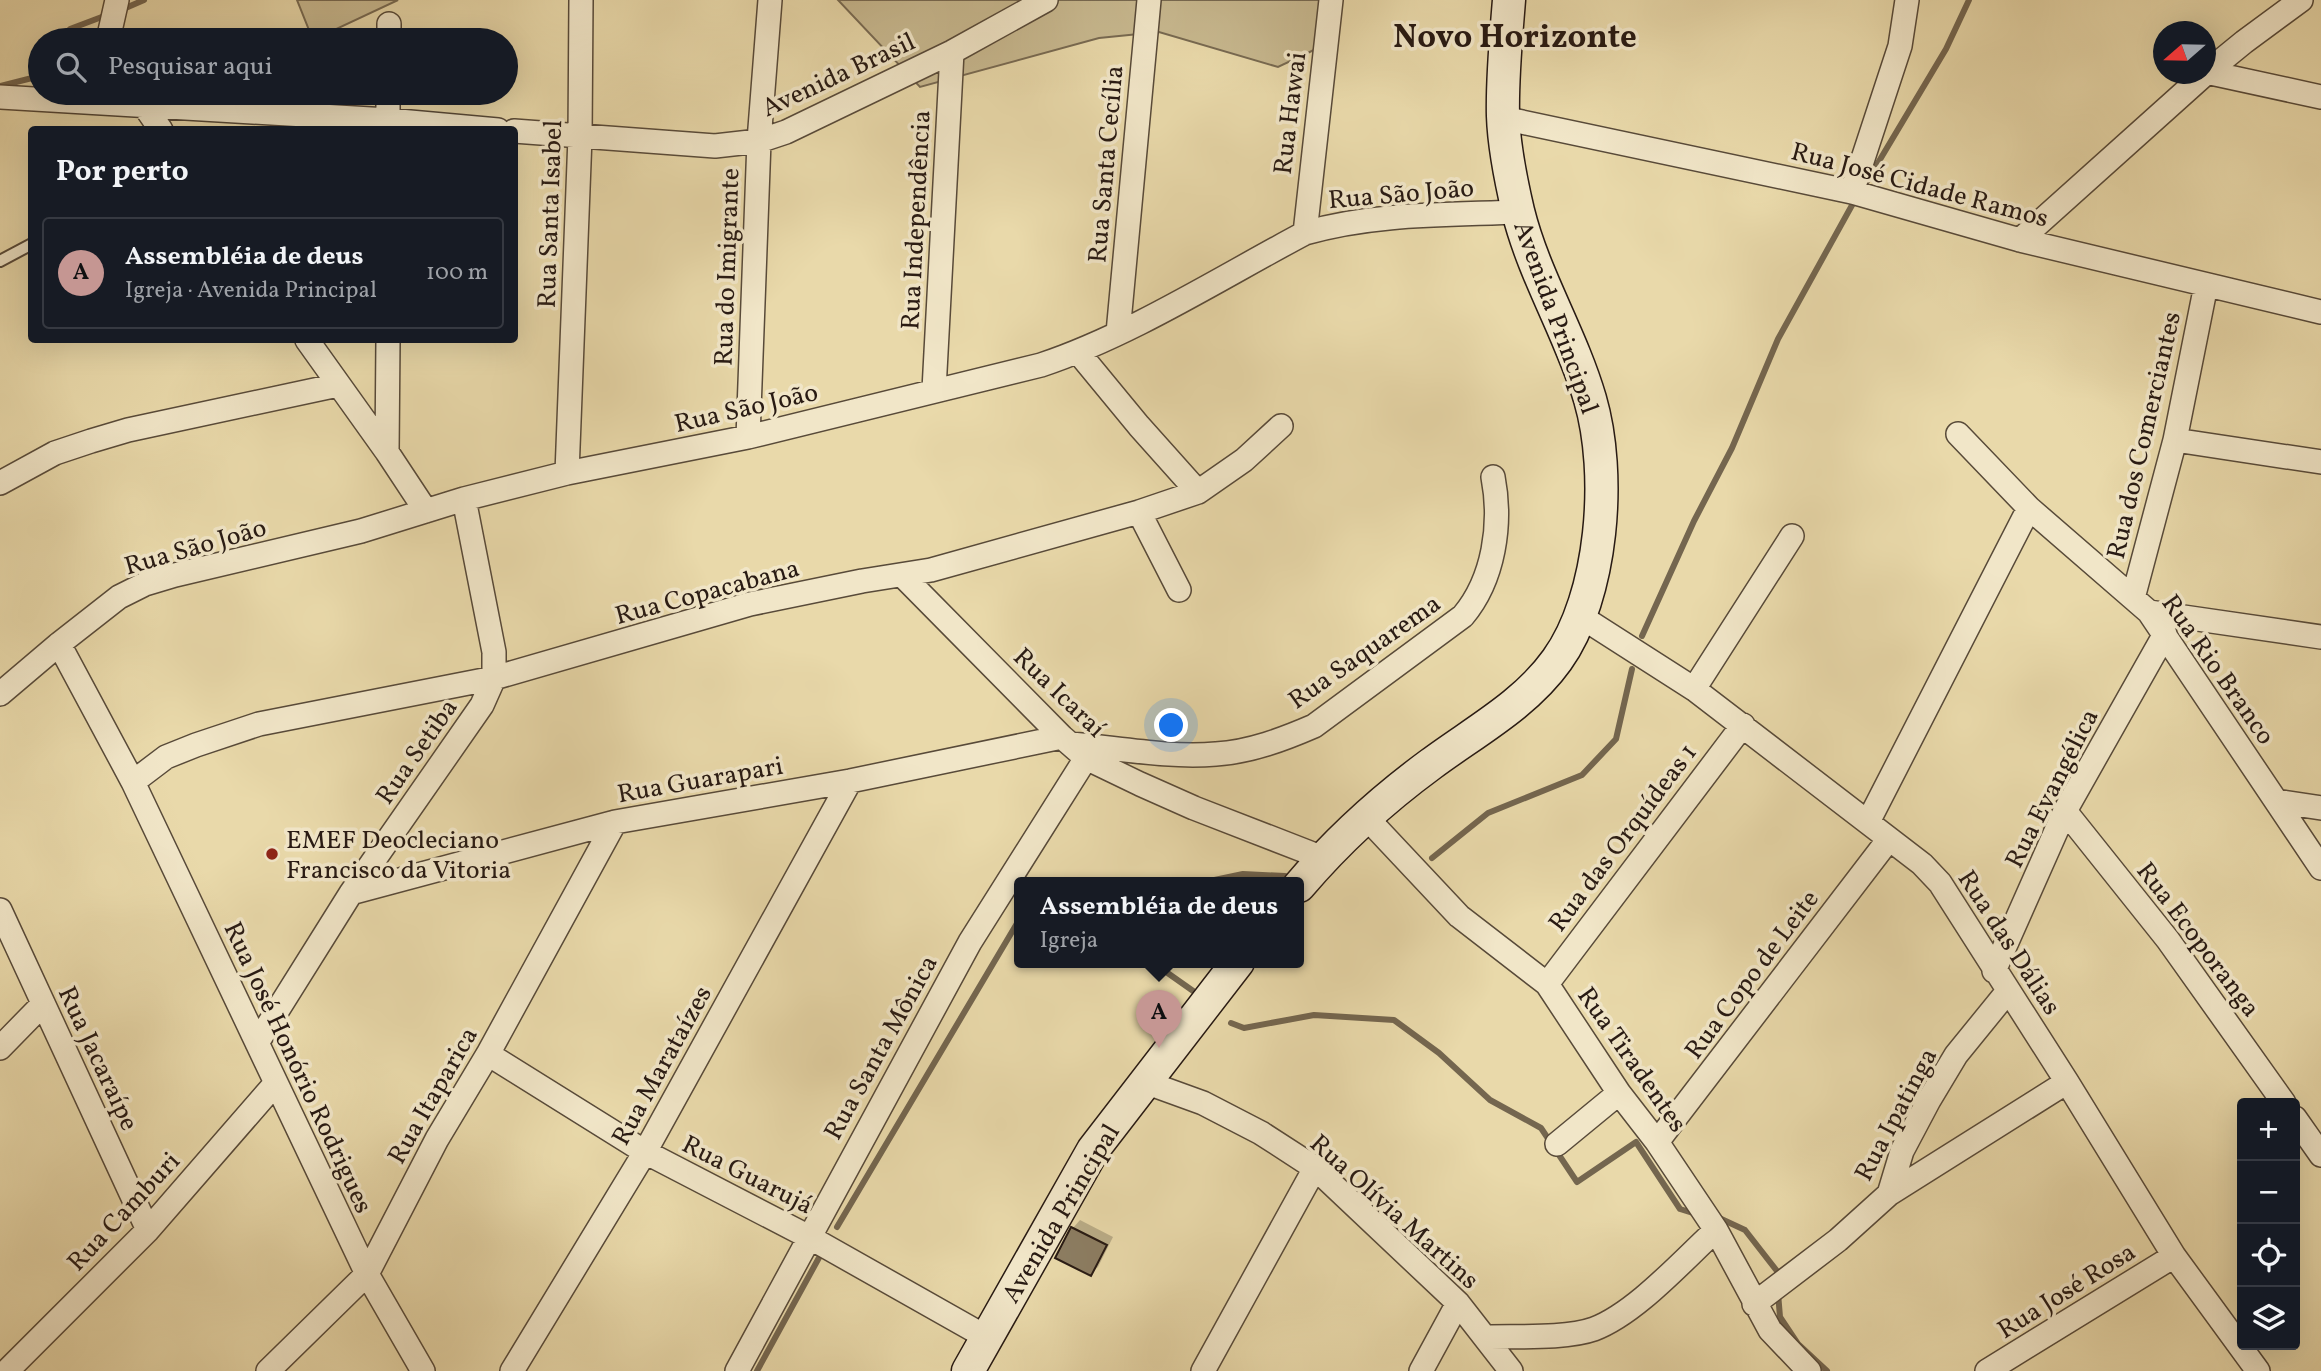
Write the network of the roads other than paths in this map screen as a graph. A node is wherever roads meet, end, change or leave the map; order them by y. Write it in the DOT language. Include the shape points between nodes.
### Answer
graph roads {
  1 [pos="117,0"];
  2 [pos="581,0"];
  3 [pos="770,0"];
  4 [pos="1046,0"];
  5 [pos="1149,0"];
  6 [pos="1331,0"];
  7 [pos="1510,0"];
  8 [pos="1907,0"];
  9 [pos="2301,0"];
  10 [pos="111,28"];
  11 [pos="952,52"];
  12 [pos="2216,65"];
  13 [pos="2216,75"];
  14 [pos="2194,84"];
  15 [pos="0,97"];
  16 [pos="28,97"];
  17 [pos="2321,97"];
  18 [pos="144,105"];
  19 [pos="186,105"];
  20 [pos="388,105"];
  21 [pos="233,111"];
  22 [pos="1503,118"];
  23 [pos="388,125"];
  24 [pos="158,126"];
  25 [pos="216,126"];
  26 [pos="410,126"];
  27 [pos="518,131"];
  28 [pos="580,137"];
  29 [pos="759,141"];
  30 [pos="1852,192"];
  31 [pos="1519,212"];
  32 [pos="1305,233"];
  33 [pos="2020,240"];
  34 [pos="28,246"];
  35 [pos="0,261"];
  36 [pos="2206,285"];
  37 [pos="2321,312"];
  38 [pos="1118,333"];
  39 [pos="309,343"];
  40 [pos="388,343"];
  41 [pos="1078,352"];
  42 [pos="338,385"];
  43 [pos="934,390"];
  44 [pos="1281,426"];
  45 [pos="1958,434"];
  46 [pos="748,437"];
  47 [pos="2175,440"];
  48 [pos="387,452"];
  49 [pos="2321,462"];
  50 [pos="567,473"];
  51 [pos="1493,477"];
  52 [pos="0,483"];
  53 [pos="1198,492"];
  54 [pos="464,499"];
  55 [pos="2029,508"];
  56 [pos="426,511"];
  57 [pos="1139,512"];
  58 [pos="1792,536"];
  59 [pos="902,575"];
  60 [pos="1179,590"];
  61 [pos="2141,605"];
  62 [pos="1580,616"];
  63 [pos="2165,635"];
  64 [pos="2321,637"];
  65 [pos="59,644"];
  66 [pos="494,678"];
  67 [pos="1694,689"];
  68 [pos="0,694"];
  69 [pos="1743,725"];
  70 [pos="1073,746"];
  71 [pos="850,781"];
  72 [pos="133,782"];
  73 [pos="2276,801"];
  74 [pos="2321,807"];
  75 [pos="2065,811"];
  76 [pos="1365,817"];
  77 [pos="615,822"];
  78 [pos="1868,822"];
  79 [pos="1889,839"];
  80 [pos="1323,858"];
  81 [pos="2321,868"];
  82 [pos="1304,880"];
  83 [pos="351,892"];
  84 [pos="0,910"];
  85 [pos="1233,968"];
  86 [pos="1994,971"];
  87 [pos="1547,984"];
  88 [pos="2008,991"];
  89 [pos="43,1004"];
  90 [pos="257,1043"];
  91 [pos="0,1048"];
  92 [pos="488,1054"];
  93 [pos="1144,1082"];
  94 [pos="2067,1082"];
  95 [pos="275,1084"];
  96 [pos="1619,1093"];
  97 [pos="2280,1098"];
  98 [pos="2300,1125"];
  99 [pos="1657,1142"];
  100 [pos="1557,1144"];
  101 [pos="645,1152"];
  102 [pos="2321,1155"];
  103 [pos="1315,1168"];
  104 [pos="1889,1194"];
  105 [pos="148,1230"];
  106 [pos="1716,1230"];
  107 [pos="809,1237"];
  108 [pos="2174,1256"];
  109 [pos="367,1274"];
  110 [pos="1458,1303"];
  111 [pos="1754,1304"];
  112 [pos="986,1337"];
  113 [pos="1486,1338"];
  114 [pos="7,1371"];
  115 [pos="268,1371"];
  116 [pos="423,1371"];
  117 [pos="512,1371"];
  118 [pos="737,1371"];
  119 [pos="968,1371"];
  120 [pos="1203,1371"];
  121 [pos="1421,1371"];
  122 [pos="1511,1371"];
  123 [pos="1810,1371"];
  124 [pos="1987,1371"];
  125 [pos="2258,1371"];
  1 -- 10 [label="street"];
  2 -- 28 [label="street, Rua Santa Isabel"];
  3 -- 29 [label="street, Rua do Imigrante"];
  4 -- 11 [label="street, Avenida Brasil"];
  5 -- 38 [label="street, Rua Santa Cecília"];
  6 -- 32 [label="street, Rua Hawai"];
  7 -- 22 [label="street, Avenida Principal"];
  8 -- 30 [label="street" via="1900,46"];
  9 -- 12 [label="street"];
  11 -- 29 [label="street, Avenida Brasil"];
  11 -- 43 [label="street, Rua Independência"];
  13 -- 17 [label="street"];
  14 -- 33 [label="street"];
  15 -- 16 [label="street"];
  18 -- 24 [label="street"];
  19 -- 21 [label="street"];
  20 -- 23 [label="street"];
  21 -- 23 [label="street"];
  21 -- 25 [label="street"];
  22 -- 30 [label="street, Rua José Cidade Ramos"];
  22 -- 31 [label="street, Avenida Principal"];
  23 -- 26 [label="street"];
  27 -- 28 [label="street, Avenida Brasil"];
  28 -- 29 [label="street, Avenida Brasil" via="715,146"];
  28 -- 50 [label="street, Rua Santa Isabel"];
  29 -- 46 [label="street, Rua do Imigrante"];
  30 -- 33 [label="street, Rua José Cidade Ramos"];
  31 -- 32 [label="street, Rua São João" via="1369,219"];
  31 -- 62 [label="street, Avenida Principal" via="1586,386 1597,432 1602,475 1598,541"];
  32 -- 38 [label="street, Rua São João"];
  33 -- 36 [label="street, Rua José Cidade Ramos"];
  34 -- 35 [label="lane"];
  36 -- 37 [label="street, Rua José Cidade Ramos"];
  36 -- 47 [label="street, Rua dos Comerciantes"];
  38 -- 41 [label="street, Rua São João"];
  39 -- 42 [label="street"];
  40 -- 48 [label="street"];
  41 -- 43 [label="street, Rua São João"];
  41 -- 53 [label="street"];
  42 -- 48 [label="street"];
  42 -- 52 [label="street" via="103,437 55,453"];
  43 -- 46 [label="street, Rua São João"];
  44 -- 53 [label="street, Rua Copacabana" via="1244,460"];
  45 -- 55 [label="street, Rua Rio Branco"];
  46 -- 50 [label="street, Rua São João"];
  47 -- 49 [label="street"];
  47 -- 61 [label="street, Rua dos Comerciantes"];
  48 -- 56 [label="street"];
  50 -- 54 [label="street, Rua São João"];
  51 -- 70 [label="street, Rua Saquarema" via="1496,523 1485,582 1476,601 1463,616 1314,726 1217,754"];
  53 -- 57 [label="street, Rua Copacabana"];
  54 -- 56 [label="street, Rua São João"];
  54 -- 66 [label="street, Rua Setiba" via="494,652"];
  55 -- 61 [label="street, Rua Rio Branco"];
  55 -- 78 [label="street"];
  56 -- 65 [label="street, Rua São João" via="145,584 119,597"];
  57 -- 59 [label="street, Rua Copacabana"];
  57 -- 60 [label="street"];
  58 -- 67 [label="street"];
  59 -- 66 [label="street, Rua Copacabana" via="751,604"];
  59 -- 70 [label="street, Rua Icaraí"];
  61 -- 63 [label="street, Rua Rio Branco"];
  61 -- 64 [label="street"];
  62 -- 67 [label="street, Rua das Dálias"];
  62 -- 76 [label="street, Avenida Principal" via="1556,662 1530,691"];
  63 -- 73 [label="street, Rua Rio Branco"];
  63 -- 75 [label="street, Rua Evangélica"];
  65 -- 68 [label="street, Rua São João"];
  65 -- 72 [label="street, Rua José Honório Rodrigues"];
  66 -- 72 [label="street, Rua Copacabana" via="259,724 166,757"];
  66 -- 83 [label="street, Rua Setiba" via="482,705"];
  67 -- 69 [label="street, Rua das Dálias"];
  69 -- 78 [label="street, Rua das Dálias"];
  69 -- 87 [label="street, Rua das Orquídeas 1"];
  70 -- 71 [label="street, Rua Guarapari"];
  70 -- 80 [label="street, Rua Icaraí" via="1194,808"];
  70 -- 107 [label="street, Rua Santa Mônica"];
  71 -- 77 [label="street, Rua Guarapari"];
  71 -- 101 [label="street, Rua Marataízes"];
  72 -- 90 [label="street, Rua José Honório Rodrigues"];
  73 -- 74 [label="street"];
  73 -- 81 [label="street, Rua Rio Branco"];
  75 -- 86 [label="street, Rua Evangélica"];
  75 -- 97 [label="street, Rua Ecoporanga" via="2168,940"];
  76 -- 80 [label="street, Avenida Principal"];
  76 -- 87 [label="street, Rua Tiradentes" via="1460,916"];
  77 -- 83 [label="street, Rua Guarapari"];
  77 -- 92 [label="street, Rua Itaparica"];
  78 -- 79 [label="street, Rua das Dálias"];
  79 -- 86 [label="street, Rua das Dálias" via="1940,883"];
  79 -- 99 [label="street, Rua Copo de Leite"];
  80 -- 82 [label="street, Avenida Principal"];
  83 -- 90 [label="street, Rua Setiba"];
  84 -- 89 [label="street, Rua Jacaraípe"];
  85 -- 93 [label="street, Avenida Principal"];
  86 -- 88 [label="street, Rua das Dálias"];
  87 -- 96 [label="street, Rua Tiradentes"];
  88 -- 94 [label="street, Rua das Dálias"];
  88 -- 104 [label="street, Rua Ipatinga" via="1956,1055 1929,1100 1902,1151"];
  89 -- 91 [label="street"];
  89 -- 105 [label="street, Rua Jacaraípe"];
  90 -- 95 [label="street, Rua José Honório Rodrigues"];
  92 -- 101 [label="street, Rua Guarujá"];
  92 -- 109 [label="street, Rua Itaparica" via="437,1139"];
  93 -- 103 [label="street, Rua Olívia Martins" via="1202,1103"];
  93 -- 112 [label="street, Avenida Principal" via="1093,1150"];
  94 -- 104 [label="street"];
  94 -- 108 [label="street, Rua das Dálias"];
  95 -- 105 [label="street, Rua Camburi"];
  95 -- 109 [label="street, Rua José Honório Rodrigues"];
  96 -- 99 [label="street, Rua Tiradentes"];
  96 -- 100 [label="street"];
  98 -- 102 [label="street"];
  99 -- 106 [label="street, Rua Tiradentes"];
  101 -- 107 [label="street, Rua Guarujá"];
  101 -- 117 [label="street, Rua Marataízes"];
  103 -- 110 [label="street, Rua Olívia Martins"];
  103 -- 120 [label="street"];
  104 -- 111 [label="street, Rua Ipatinga"];
  105 -- 114 [label="street, Rua Camburi"];
  106 -- 111 [label="street, Rua Tiradentes"];
  106 -- 113 [label="street" via="1615,1319 1572,1334"];
  107 -- 112 [label="street, Rua Guarujá"];
  107 -- 118 [label="street, Rua Santa Mônica"];
  108 -- 124 [label="street, Rua José Rosa"];
  108 -- 125 [label="street, Rua das Dálias"];
  109 -- 115 [label="street, Rua Itaparica"];
  109 -- 116 [label="street, Rua José Honório Rodrigues"];
  110 -- 113 [label="street, Rua Olívia Martins"];
  110 -- 121 [label="street"];
  111 -- 123 [label="street, Rua Tiradentes" via="1770,1331"];
  112 -- 119 [label="street, Avenida Principal"];
  113 -- 122 [label="street, Rua Olívia Martins"];
}
